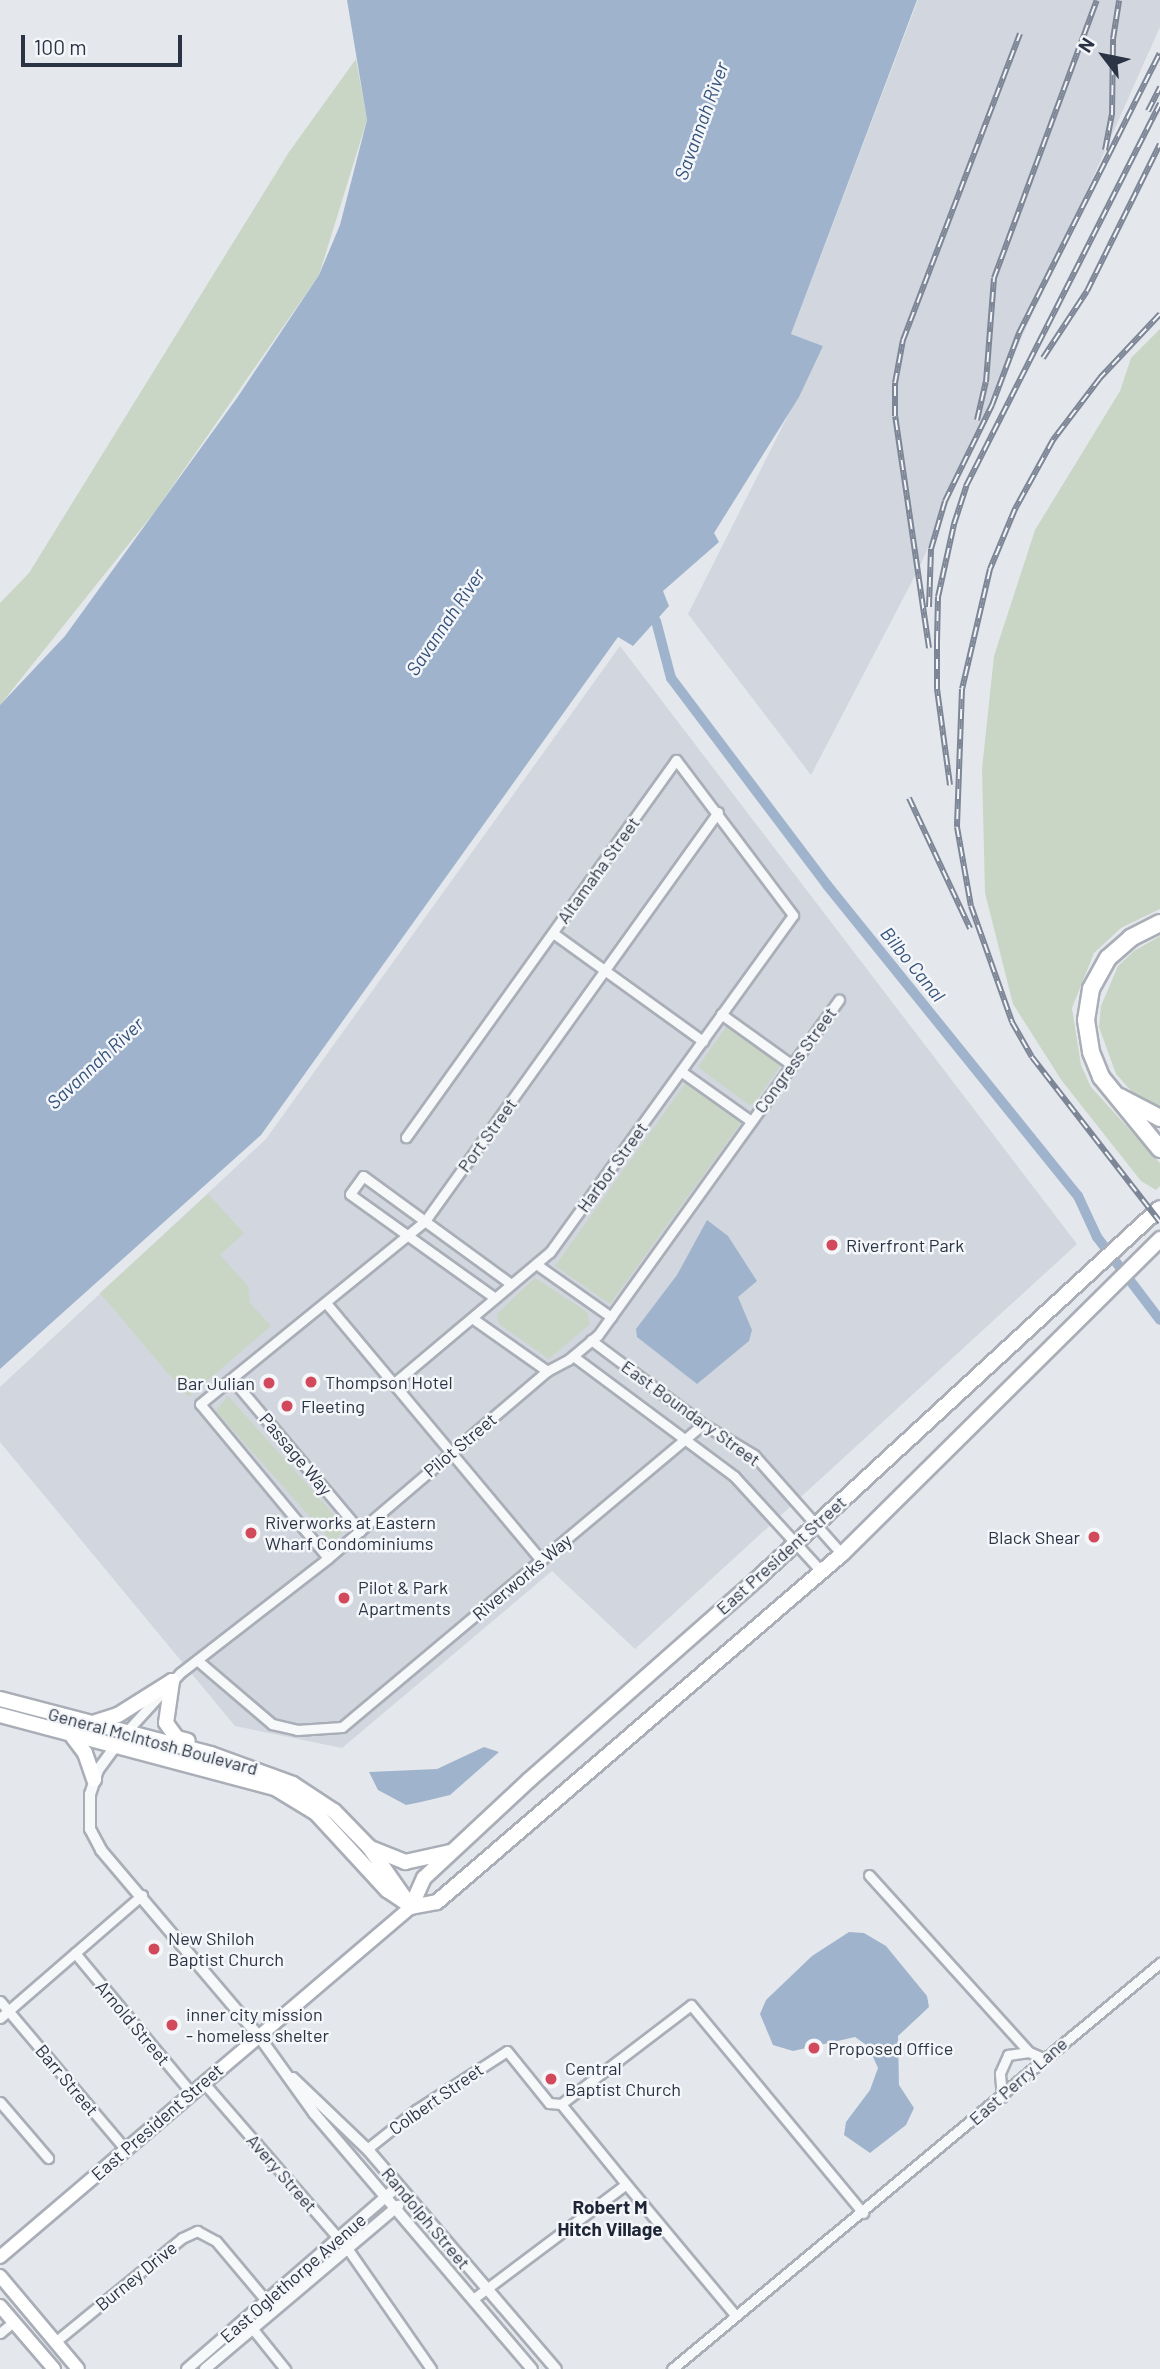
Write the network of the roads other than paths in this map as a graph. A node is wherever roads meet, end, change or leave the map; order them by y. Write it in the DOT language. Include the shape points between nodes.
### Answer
graph roads {
  1 [pos="718,812"];
  2 [pos="793,915"];
  3 [pos="1160,923"];
  4 [pos="553,933"];
  5 [pos="604,970"];
  6 [pos="839,999"];
  7 [pos="721,1014"];
  8 [pos="703,1041"];
  9 [pos="792,1065"];
  10 [pos="682,1072"];
  11 [pos="1111,1093"];
  12 [pos="1160,1118"];
  13 [pos="751,1121"];
  14 [pos="406,1138"];
  15 [pos="1160,1149"];
  16 [pos="1160,1208"];
  17 [pos="425,1221"];
  18 [pos="408,1235"];
  19 [pos="1160,1239"];
  20 [pos="536,1264"];
  21 [pos="512,1284"];
  22 [pos="495,1298"];
  23 [pos="326,1303"];
  24 [pos="611,1317"];
  25 [pos="472,1318"];
  26 [pos="592,1340"];
  27 [pos="573,1356"];
  28 [pos="547,1371"];
  29 [pos="232,1379"];
  30 [pos="393,1384"];
  31 [pos="703,1424"];
  32 [pos="687,1439"];
  33 [pos="451,1453"];
  34 [pos="816,1525"];
  35 [pos="360,1531"];
  36 [pos="796,1543"];
  37 [pos="842,1554"];
  38 [pos="328,1559"];
  39 [pos="541,1560"];
  40 [pos="821,1571"];
  41 [pos="197,1660"];
  42 [pos="172,1681"];
  43 [pos="0,1699"];
  44 [pos="0,1715"];
  45 [pos="92,1723"];
  46 [pos="126,1732"];
  47 [pos="70,1733"];
  48 [pos="114,1744"];
  49 [pos="257,1768"];
  50 [pos="94,1779"];
  51 [pos="369,1847"];
  52 [pos="453,1851"];
  53 [pos="869,1875"];
  54 [pos="142,1895"];
  55 [pos="411,1907"];
  56 [pos="75,1953"];
  57 [pos="1160,1963"];
  58 [pos="0,2001"];
  59 [pos="8,2011"];
  60 [pos="0,2018"];
  61 [pos="258,2035"];
  62 [pos="1029,2052"];
  63 [pos="1043,2058"];
  64 [pos="289,2074"];
  65 [pos="203,2082"];
  66 [pos="191,2092"];
  67 [pos="1002,2097"];
  68 [pos="0,2102"];
  69 [pos="561,2104"];
  70 [pos="367,2149"];
  71 [pos="126,2150"];
  72 [pos="48,2158"];
  73 [pos="625,2184"];
  74 [pos="398,2186"];
  75 [pos="407,2197"];
  76 [pos="386,2198"];
  77 [pos="395,2209"];
  78 [pos="863,2213"];
  79 [pos="339,2239"];
  80 [pos="346,2248"];
  81 [pos="0,2257"];
  82 [pos="0,2276"];
  83 [pos="487,2290"];
  84 [pos="473,2300"];
  85 [pos="266,2301"];
  86 [pos="0,2306"];
  87 [pos="274,2310"];
  88 [pos="735,2315"];
  89 [pos="13,2322"];
  90 [pos="253,2328"];
  91 [pos="0,2333"];
  92 [pos="55,2342"];
  93 [pos="54,2369"];
  94 [pos="78,2369"];
  95 [pos="187,2369"];
  96 [pos="205,2369"];
  97 [pos="285,2369"];
  98 [pos="431,2369"];
  99 [pos="532,2369"];
  100 [pos="555,2369"];
  101 [pos="672,2369"];
  1 -- 2 [label="street, Altamaha Street"];
  1 -- 4 [label="street, Altamaha Street" via="677,760"];
  1 -- 5 [label="street, Port Street"];
  2 -- 7 [label="street, Harbor Street"];
  3 -- 11 [label="highway" via="1115,950 1091,989 1088,1041"];
  4 -- 5 [label="street"];
  4 -- 14 [label="street, Altamaha Street"];
  5 -- 8 [label="street"];
  5 -- 17 [label="street, Port Street"];
  6 -- 9 [label="street, Congress Street"];
  7 -- 8 [label="street, Harbor Street"];
  7 -- 9 [label="street"];
  8 -- 10 [label="street, Harbor Street"];
  9 -- 13 [label="street, Congress Street"];
  10 -- 13 [label="street"];
  10 -- 20 [label="street, Harbor Street" via="550,1252"];
  11 -- 12 [label="highway"];
  11 -- 15 [label="highway"];
  13 -- 24 [label="street, Pilot Street"];
  16 -- 34 [label="main road, East President Street"];
  17 -- 18 [label="street, Port Street"];
  17 -- 18 [label="street" via="363,1176 350,1194"];
  17 -- 21 [label="street"];
  18 -- 22 [label="street"];
  18 -- 23 [label="street, Port Street"];
  19 -- 37 [label="main road, East President Street"];
  20 -- 21 [label="street, Harbor Street"];
  20 -- 24 [label="street"];
  21 -- 22 [label="street, Harbor Street"];
  22 -- 25 [label="street, Harbor Street"];
  23 -- 29 [label="street, Port Street"];
  23 -- 30 [label="street"];
  24 -- 26 [label="street, Pilot Street"];
  25 -- 28 [label="street"];
  25 -- 30 [label="street, Harbor Street"];
  26 -- 27 [label="street, Pilot Street"];
  26 -- 31 [label="street, East Boundary Street"];
  27 -- 28 [label="street, Pilot Street"];
  27 -- 32 [label="street, East Boundary Street"];
  28 -- 33 [label="street, Pilot Street"];
  29 -- 35 [label="street, Passage Way"];
  29 -- 38 [label="street, Port Street" via="200,1404"];
  30 -- 33 [label="street"];
  31 -- 32 [label="street, Riverworks Way"];
  31 -- 34 [label="street, East Boundary Street" via="754,1455"];
  32 -- 36 [label="street, East Boundary Street" via="745,1486"];
  32 -- 39 [label="street, Riverworks Way"];
  33 -- 35 [label="street, Pilot Street"];
  33 -- 39 [label="street"];
  34 -- 36 [label="main road, East President Street"];
  34 -- 37 [label="street, East Boundary Street"];
  35 -- 38 [label="street, Pilot Street"];
  36 -- 40 [label="street, East Boundary Street"];
  36 -- 52 [label="main road, East President Street"];
  37 -- 40 [label="main road, East President Street"];
  38 -- 41 [label="street, Pilot Street"];
  39 -- 41 [label="street, Riverworks Way" via="342,1727 297,1730 272,1724"];
  40 -- 55 [label="main road, East President Street" via="437,1902"];
  41 -- 42 [label="street, Pilot Street"];
  42 -- 45 [label="main road" via="111,1718"];
  42 -- 46 [label="street, Pilot Street"];
  42 -- 49 [label="main road" via="166,1713 170,1731 177,1738 227,1751"];
  43 -- 45 [label="main road, General McIntosh Boulevard"];
  44 -- 47 [label="main road, General McIntosh Boulevard"];
  45 -- 46 [label="main road, General McIntosh Boulevard"];
  46 -- 48 [label="street, Randolph Street"];
  46 -- 49 [label="main road, General McIntosh Boulevard"];
  47 -- 48 [label="main road, General McIntosh Boulevard"];
  47 -- 50 [label="main road" via="85,1753"];
  48 -- 50 [label="street, Randolph Street"];
  48 -- 55 [label="main road, General McIntosh Boulevard" via="275,1788 316,1813 387,1890"];
  49 -- 51 [label="main road, General McIntosh Boulevard" via="334,1811"];
  50 -- 54 [label="street, Randolph Street" via="90,1829 101,1850"];
  51 -- 52 [label="main road" via="405,1862"];
  51 -- 55 [label="main road, General McIntosh Boulevard"];
  52 -- 55 [label="main road, East President Street" via="424,1878"];
  53 -- 62 [label="street"];
  54 -- 56 [label="street"];
  54 -- 61 [label="street, Randolph Street"];
  55 -- 61 [label="main road, East President Street"];
  56 -- 59 [label="street"];
  56 -- 66 [label="street, Arnold Street"];
  57 -- 63 [label="street, East Perry Lane"];
  58 -- 59 [label="street, Barr Street"];
  59 -- 60 [label="street"];
  59 -- 71 [label="street, Barr Street"];
  61 -- 64 [label="street, Randolph Street"];
  61 -- 65 [label="main road, East President Street"];
  62 -- 63 [label="street"];
  62 -- 67 [label="street" via="1009,2055 1003,2061"];
  63 -- 67 [label="street, East Perry Lane"];
  64 -- 70 [label="street, Randolph Street"];
  64 -- 76 [label="street, Randolph Street" via="314,2113"];
  65 -- 66 [label="main road, East President Street"];
  65 -- 79 [label="street, Avery Street"];
  66 -- 71 [label="main road, East President Street"];
  67 -- 78 [label="street, East Perry Lane"];
  68 -- 72 [label="street"];
  69 -- 70 [label="street, Colbert Street" via="549,2103 507,2051 415,2110"];
  69 -- 73 [label="street"];
  69 -- 78 [label="street" via="691,2005"];
  70 -- 74 [label="street, Randolph Street"];
  71 -- 81 [label="main road, East President Street"];
  73 -- 83 [label="street"];
  73 -- 88 [label="street"];
  74 -- 75 [label="street, Randolph Street"];
  74 -- 76 [label="street, East Oglethorpe Avenue"];
  75 -- 77 [label="street, East Oglethorpe Avenue"];
  75 -- 83 [label="street, Randolph Street"];
  76 -- 77 [label="street, Randolph Street"];
  76 -- 79 [label="street, East Oglethorpe Avenue"];
  77 -- 80 [label="street, East Oglethorpe Avenue"];
  77 -- 84 [label="street, Randolph Street"];
  78 -- 88 [label="street"];
  79 -- 80 [label="street, Avery Street"];
  79 -- 85 [label="street, East Oglethorpe Avenue"];
  80 -- 87 [label="street, East Oglethorpe Avenue"];
  80 -- 98 [label="street, Avery Street"];
  82 -- 92 [label="main road"];
  83 -- 84 [label="street"];
  83 -- 100 [label="street, Randolph Street"];
  84 -- 99 [label="street, Randolph Street"];
  85 -- 87 [label="street, Burney Drive"];
  85 -- 92 [label="street, Burney Drive" via="216,2241 197,2231 182,2238"];
  85 -- 95 [label="street, East Oglethorpe Avenue"];
  86 -- 89 [label="main road"];
  87 -- 90 [label="street, East Oglethorpe Avenue"];
  88 -- 101 [label="street"];
  89 -- 91 [label="street"];
  89 -- 93 [label="main road"];
  90 -- 96 [label="street, East Oglethorpe Avenue"];
  90 -- 97 [label="street"];
  92 -- 94 [label="main road"];
}
